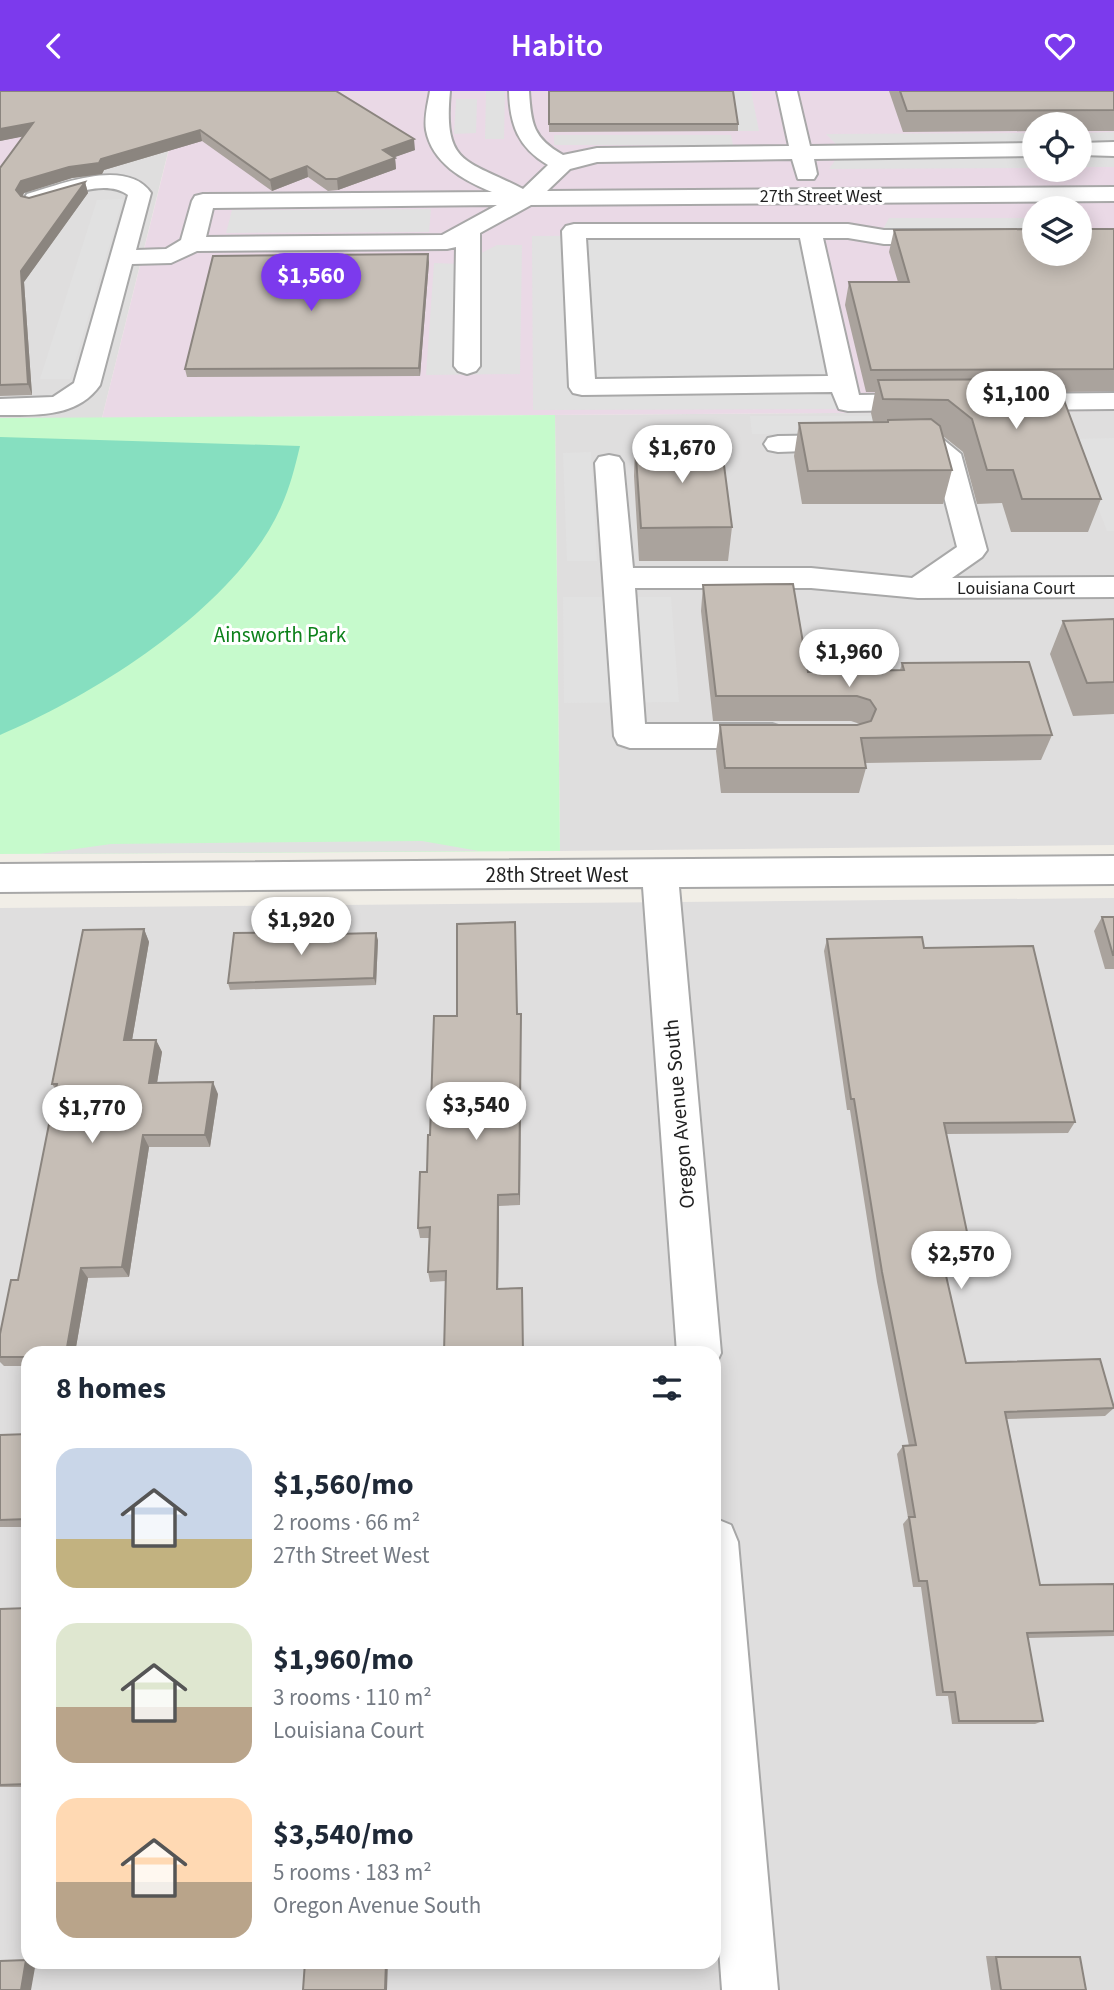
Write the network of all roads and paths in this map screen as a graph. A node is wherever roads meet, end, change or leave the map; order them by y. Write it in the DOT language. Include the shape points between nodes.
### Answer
graph roads {
  1 [pos="440,91"];
  2 [pos="519,91"];
  3 [pos="787,91"];
  4 [pos="1092,149"];
  5 [pos="1114,149"];
  6 [pos="1022,150"];
  7 [pos="800,152"];
  8 [pos="562,164"];
  9 [pos="1114,194"];
  10 [pos="813,196"];
  11 [pos="838,196"];
  12 [pos="527,198"];
  13 [pos="33,199"];
  14 [pos="468,231"];
  15 [pos="574,231"];
  16 [pos="810,231"];
  17 [pos="848,231"];
  18 [pos="1022,237"];
  19 [pos="192,244"];
  20 [pos="123,257"];
  21 [pos="467,366"];
  22 [pos="843,384"];
  23 [pos="1114,401"];
  24 [pos="946,402"];
  25 [pos="988,402"];
  26 [pos="0,407"];
  27 [pos="778,444"];
  28 [pos="609,463"];
  29 [pos="619,578"];
  30 [pos="1114,587"];
  31 [pos="918,589"];
  32 [pos="796,736"];
  33 [pos="1114,870"];
  34 [pos="660,874"];
  35 [pos="0,878"];
  36 [pos="698,1346"];
  37 [pos="721,1629"];
  38 [pos="750,1990"];
  1 -- 12 [label="street" via="437,128 447,153 470,174"];
  2 -- 8 [label="street" via="521,129 534,146"];
  3 -- 7 [label="street"];
  4 -- 5 [label="street"];
  6 -- 7 [label="street"];
  7 -- 8 [label="street" via="597,155"];
  7 -- 10 [label="street"];
  8 -- 12 [label="street"];
  9 -- 11 [label="street, 27th Street West"];
  10 -- 11 [label="street, 27th Street West"];
  10 -- 12 [label="street, 27th Street West"];
  11 -- 17 [label="street"];
  12 -- 14 [label="street"];
  12 -- 15 [label="street"];
  12 -- 19 [label="street, 27th Street West" via="203,201"];
  13 -- 20 [label="street" via="98,183 134,187 140,193"];
  14 -- 19 [label="street" via="447,242"];
  14 -- 21 [label="street"];
  15 -- 16 [label="street"];
  15 -- 22 [label="street" via="582,387"];
  16 -- 17 [label="street"];
  16 -- 22 [label="street"];
  17 -- 18 [label="street" via="884,237"];
  19 -- 20 [label="street" via="171,256"];
  20 -- 26 [label="street" via="87,385 80,395 47,406"];
  22 -- 24 [label="street" via="848,403"];
  23 -- 25 [label="street"];
  27 -- 31 [label="street" via="929,442 947,454 972,550"];
  28 -- 29 [label="street"];
  29 -- 31 [label="street, Louisiana Court" via="811,577"];
  29 -- 32 [label="street" via="630,736"];
  30 -- 31 [label="street, Louisiana Court"];
  33 -- 34 [label="street, 28th Street West"];
  34 -- 35 [label="street, 28th Street West"];
  34 -- 36 [label="street, Oregon Avenue South"];
  37 -- 38 [label="street"];
}
